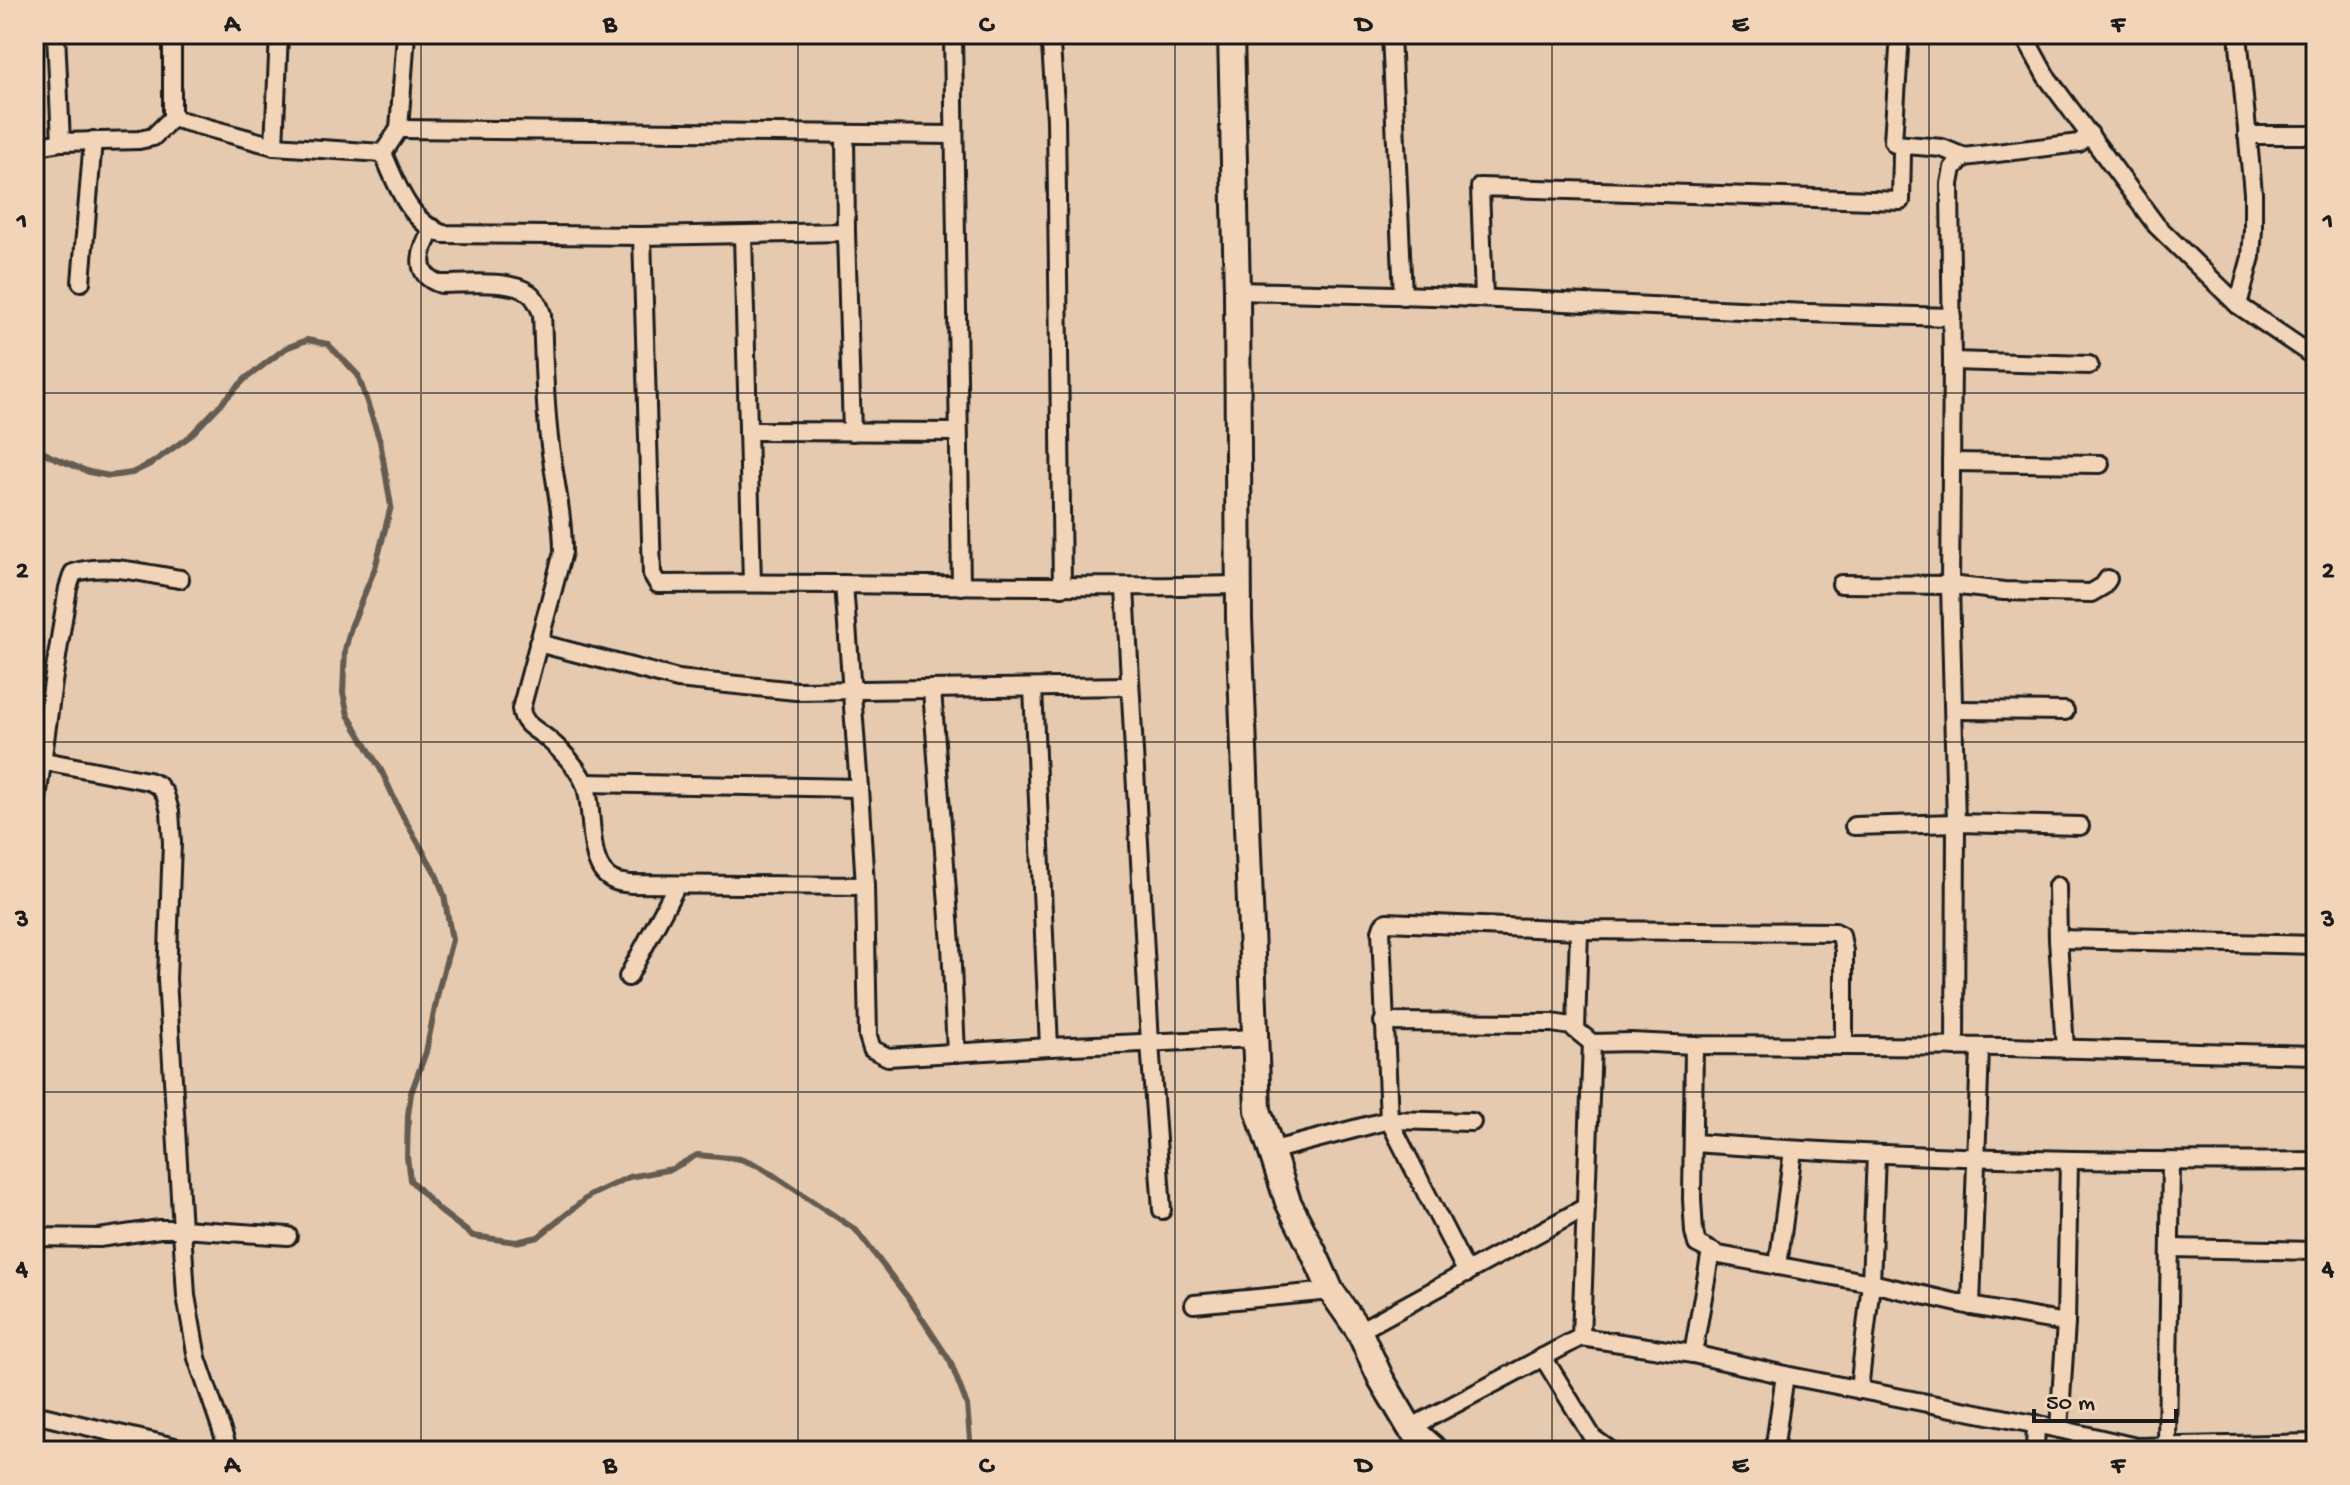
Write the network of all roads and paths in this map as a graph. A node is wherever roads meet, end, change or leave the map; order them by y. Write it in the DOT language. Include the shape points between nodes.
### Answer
graph roads {
  1 [pos="56,34"];
  2 [pos="172,34"];
  3 [pos="279,34"];
  4 [pos="406,34"];
  5 [pos="953,34"];
  6 [pos="1037,34"];
  7 [pos="1231,34"];
  8 [pos="1391,34"];
  9 [pos="1900,34"];
  10 [pos="2023,34"];
  11 [pos="2238,34"];
  12 [pos="172,118"];
  13 [pos="399,129"];
  14 [pos="845,134"];
  15 [pos="2090,134"];
  16 [pos="954,135"];
  17 [pos="2247,135"];
  18 [pos="2316,135"];
  19 [pos="93,140"];
  20 [pos="61,142"];
  21 [pos="274,146"];
  22 [pos="34,147"];
  23 [pos="383,153"];
  24 [pos="1902,153"];
  25 [pos="1964,157"];
  26 [pos="433,228"];
  27 [pos="846,232"];
  28 [pos="743,235"];
  29 [pos="642,236"];
  30 [pos="81,282"];
  31 [pos="1237,291"];
  32 [pos="1403,296"];
  33 [pos="1484,298"];
  34 [pos="2238,305"];
  35 [pos="1952,317"];
  36 [pos="2316,357"];
  37 [pos="1952,361"];
  38 [pos="2089,365"];
  39 [pos="748,431"];
  40 [pos="852,432"];
  41 [pos="958,432"];
  42 [pos="1951,462"];
  43 [pos="2100,464"];
  44 [pos="180,579"];
  45 [pos="2108,579"];
  46 [pos="752,583"];
  47 [pos="844,584"];
  48 [pos="1841,584"];
  49 [pos="1238,585"];
  50 [pos="1950,585"];
  51 [pos="961,586"];
  52 [pos="1062,587"];
  53 [pos="1125,588"];
  54 [pos="538,643"];
  55 [pos="1130,686"];
  56 [pos="1033,688"];
  57 [pos="932,690"];
  58 [pos="852,691"];
  59 [pos="1954,710"];
  60 [pos="2065,711"];
  61 [pos="38,759"];
  62 [pos="585,783"];
  63 [pos="859,788"];
  64 [pos="34,821"];
  65 [pos="1956,823"];
  66 [pos="1854,826"];
  67 [pos="2080,826"];
  68 [pos="677,885"];
  69 [pos="865,886"];
  70 [pos="2057,886"];
  71 [pos="1579,930"];
  72 [pos="2058,939"];
  73 [pos="2316,945"];
  74 [pos="628,977"];
  75 [pos="1383,1022"];
  76 [pos="1576,1029"];
  77 [pos="1257,1038"];
  78 [pos="1150,1043"];
  79 [pos="1592,1043"];
  80 [pos="1694,1045"];
  81 [pos="1844,1046"];
  82 [pos="1049,1047"];
  83 [pos="1955,1047"];
  84 [pos="1980,1048"];
  85 [pos="2065,1049"];
  86 [pos="956,1053"];
  87 [pos="2316,1055"];
  88 [pos="1389,1120"];
  89 [pos="1472,1122"];
  90 [pos="1694,1143"];
  91 [pos="1793,1150"];
  92 [pos="1270,1151"];
  93 [pos="1876,1154"];
  94 [pos="1977,1157"];
  95 [pos="2069,1161"];
  96 [pos="2316,1161"];
  97 [pos="2171,1163"];
  98 [pos="1586,1207"];
  99 [pos="1162,1210"];
  100 [pos="183,1229"];
  101 [pos="288,1236"];
  102 [pos="34,1237"];
  103 [pos="2170,1248"];
  104 [pos="1711,1251"];
  105 [pos="2316,1251"];
  106 [pos="1778,1266"];
  107 [pos="1467,1273"];
  108 [pos="1871,1283"];
  109 [pos="1331,1291"];
  110 [pos="1194,1304"];
  111 [pos="1971,1306"];
  112 [pos="2066,1323"];
  113 [pos="1359,1331"];
  114 [pos="1581,1337"];
  115 [pos="1693,1354"];
  116 [pos="1543,1357"];
  117 [pos="1785,1375"];
  118 [pos="1859,1390"];
  119 [pos="34,1414"];
  120 [pos="2036,1424"];
  121 [pos="1410,1428"];
  122 [pos="2059,1429"];
  123 [pos="2316,1443"];
  124 [pos="2167,1445"];
  125 [pos="2246,1448"];
  126 [pos="2136,1449"];
  127 [pos="192,1451"];
  128 [pos="229,1451"];
  129 [pos="1436,1451"];
  130 [pos="1611,1451"];
  131 [pos="1774,1451"];
  132 [pos="2035,1451"];
  1 -- 20 [label="street"];
  2 -- 12 [label="street"];
  3 -- 21 [label="street"];
  4 -- 13 [label="street"];
  5 -- 16 [label="street"];
  6 -- 52 [label="street" via="1051,45 1056,119"];
  7 -- 31 [label="main road"];
  8 -- 32 [label="street"];
  9 -- 25 [label="street" via="1893,141"];
  10 -- 15 [label="street" via="2046,76"];
  11 -- 17 [label="street"];
  12 -- 19 [label="street" via="153,137"];
  12 -- 21 [label="street"];
  13 -- 14 [label="street"];
  13 -- 23 [label="street"];
  14 -- 16 [label="street"];
  14 -- 27 [label="street"];
  15 -- 25 [label="street" via="2079,143"];
  15 -- 34 [label="street" via="2156,225"];
  16 -- 41 [label="street"];
  17 -- 18 [label="street"];
  17 -- 34 [label="street" via="2253,229"];
  19 -- 20 [label="street"];
  19 -- 30 [label="street"];
  20 -- 22 [label="street"];
  21 -- 23 [label="street"];
  23 -- 26 [label="street" via="415,214"];
  24 -- 33 [label="street" via="1901,201 1480,187"];
  25 -- 35 [label="street" via="1953,168 1950,184"];
  26 -- 29 [label="street" via="443,234"];
  26 -- 54 [label="street" via="421,259 433,282 516,287 529,293 542,314 563,552"];
  27 -- 28 [label="street"];
  27 -- 40 [label="street"];
  28 -- 29 [label="street"];
  28 -- 39 [label="street"];
  29 -- 46 [label="street" via="652,577 658,584"];
  31 -- 32 [label="street"];
  31 -- 49 [label="main road"];
  32 -- 33 [label="street"];
  33 -- 35 [label="street"];
  34 -- 36 [label="street"];
  35 -- 37 [label="street"];
  37 -- 38 [label="street"];
  37 -- 42 [label="street"];
  39 -- 40 [label="street"];
  39 -- 46 [label="street"];
  40 -- 41 [label="street"];
  41 -- 51 [label="street"];
  42 -- 43 [label="street"];
  42 -- 50 [label="street"];
  44 -- 61 [label="street" via="100,568 73,573"];
  45 -- 50 [label="street" via="2091,593"];
  46 -- 47 [label="street"];
  47 -- 51 [label="street"];
  47 -- 58 [label="street"];
  48 -- 50 [label="street"];
  49 -- 53 [label="street"];
  49 -- 77 [label="main road"];
  50 -- 59 [label="street"];
  51 -- 52 [label="street"];
  52 -- 53 [label="street"];
  53 -- 55 [label="street"];
  54 -- 58 [label="street" via="678,679"];
  54 -- 62 [label="street" via="522,716"];
  55 -- 56 [label="street"];
  55 -- 78 [label="street"];
  56 -- 57 [label="street"];
  56 -- 82 [label="street"];
  57 -- 58 [label="street"];
  57 -- 86 [label="street"];
  58 -- 63 [label="street"];
  59 -- 60 [label="street"];
  59 -- 65 [label="street"];
  61 -- 64 [label="street"];
  61 -- 100 [label="street" via="148,781 158,785 168,803 172,843 167,979"];
  62 -- 63 [label="street"];
  62 -- 68 [label="street" via="597,861 604,874 631,884"];
  63 -- 69 [label="street"];
  65 -- 66 [label="street"];
  65 -- 67 [label="street"];
  65 -- 83 [label="street"];
  68 -- 69 [label="street"];
  68 -- 74 [label="street"];
  69 -- 86 [label="street" via="872,1049 888,1057"];
  70 -- 72 [label="street"];
  71 -- 75 [label="street" via="1387,922 1381,931"];
  71 -- 76 [label="street"];
  71 -- 81 [label="street" via="1835,932 1841,935 1844,951"];
  72 -- 73 [label="street"];
  72 -- 85 [label="street"];
  75 -- 76 [label="street" via="1524,1021"];
  75 -- 88 [label="street"];
  76 -- 79 [label="street"];
  77 -- 78 [label="street"];
  77 -- 92 [label="main road" via="1258,1110"];
  78 -- 82 [label="street"];
  78 -- 99 [label="street"];
  79 -- 80 [label="street"];
  79 -- 98 [label="street"];
  80 -- 81 [label="street"];
  80 -- 90 [label="street"];
  81 -- 83 [label="street"];
  82 -- 86 [label="street"];
  83 -- 84 [label="street"];
  84 -- 85 [label="street"];
  84 -- 94 [label="street"];
  85 -- 87 [label="street"];
  88 -- 89 [label="street"];
  88 -- 92 [label="street"];
  88 -- 107 [label="street"];
  90 -- 91 [label="street"];
  90 -- 104 [label="street" via="1694,1232 1697,1244"];
  91 -- 93 [label="street"];
  91 -- 106 [label="street"];
  92 -- 109 [label="main road"];
  93 -- 94 [label="street"];
  93 -- 108 [label="street"];
  94 -- 95 [label="street"];
  94 -- 111 [label="street"];
  95 -- 97 [label="street"];
  95 -- 112 [label="street"];
  96 -- 97 [label="street"];
  97 -- 103 [label="street"];
  98 -- 107 [label="street"];
  98 -- 114 [label="street"];
  100 -- 101 [label="street"];
  100 -- 102 [label="street" via="99,1238"];
  100 -- 128 [label="street" via="186,1296 197,1358"];
  103 -- 105 [label="street"];
  103 -- 124 [label="street"];
  104 -- 106 [label="street"];
  104 -- 115 [label="street"];
  106 -- 108 [label="street"];
  107 -- 113 [label="street"];
  108 -- 111 [label="street"];
  108 -- 118 [label="street"];
  109 -- 110 [label="street"];
  109 -- 113 [label="main road"];
  111 -- 112 [label="street"];
  112 -- 122 [label="street"];
  113 -- 121 [label="main road"];
  114 -- 115 [label="street"];
  114 -- 116 [label="street"];
  115 -- 117 [label="street"];
  116 -- 121 [label="street"];
  116 -- 130 [label="street" via="1593,1438"];
  117 -- 118 [label="street"];
  117 -- 131 [label="street"];
  118 -- 120 [label="street"];
  119 -- 127 [label="street"];
  120 -- 122 [label="street"];
  120 -- 132 [label="street"];
  121 -- 129 [label="main road"];
  122 -- 126 [label="street"];
  123 -- 125 [label="street"];
  124 -- 125 [label="street"];
  124 -- 126 [label="street"];
}
